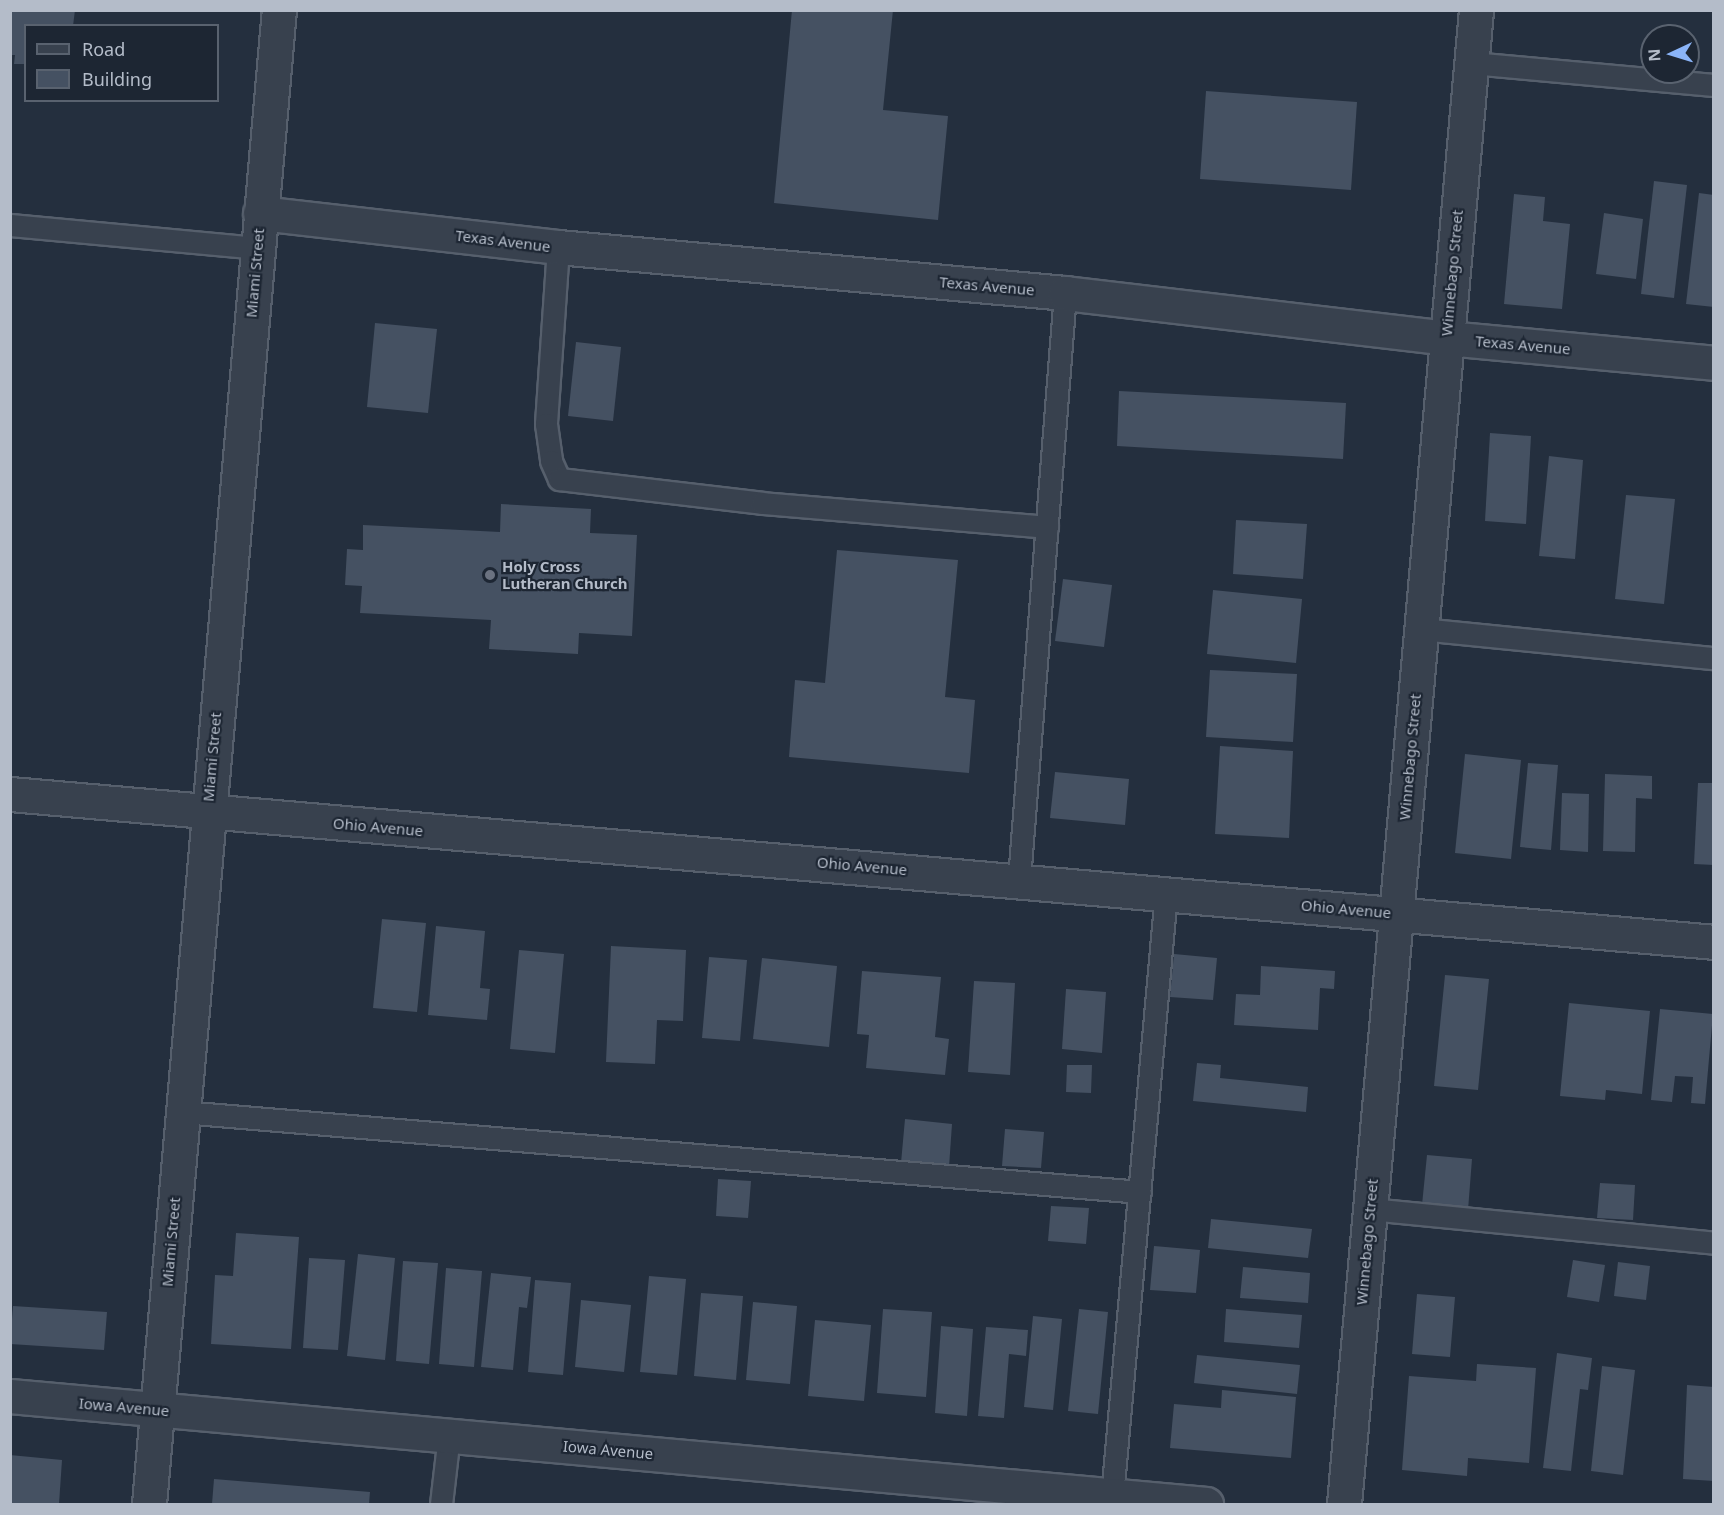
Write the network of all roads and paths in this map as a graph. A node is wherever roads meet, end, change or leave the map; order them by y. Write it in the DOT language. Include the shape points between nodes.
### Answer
graph roads {
  1 [pos="279,10"];
  2 [pos="1476,10"];
  3 [pos="1471,63"];
  4 [pos="1713,85"];
  5 [pos="260,213"];
  6 [pos="10,225"];
  7 [pos="558,247"];
  8 [pos="257,248"];
  9 [pos="1065,293"];
  10 [pos="1447,338"];
  11 [pos="1713,363"];
  12 [pos="1047,527"];
  13 [pos="1421,629"];
  14 [pos="1713,658"];
  15 [pos="10,794"];
  16 [pos="208,813"];
  17 [pos="1019,879"];
  18 [pos="1166,893"];
  19 [pos="1396,914"];
  20 [pos="1713,942"];
  21 [pos="182,1112"];
  22 [pos="1140,1192"];
  23 [pos="1370,1209"];
  24 [pos="1713,1243"];
  25 [pos="10,1396"];
  26 [pos="157,1410"];
  27 [pos="449,1435"];
  28 [pos="1113,1496"];
  29 [pos="149,1504"];
  30 [pos="441,1504"];
  31 [pos="1206,1504"];
  32 [pos="1344,1504"];
  1 -- 5 [label="street, Miami Street"];
  2 -- 3 [label="street, Winnebago Street"];
  3 -- 4 [label="lane"];
  3 -- 10 [label="street, Winnebago Street"];
  5 -- 7 [label="street, Texas Avenue"];
  5 -- 8 [label="street, Miami Street"];
  6 -- 8 [label="lane"];
  7 -- 9 [label="street, Texas Avenue"];
  7 -- 12 [label="lane" via="546,424 551,461 559,479 762,503"];
  8 -- 16 [label="street, Miami Street"];
  9 -- 10 [label="street, Texas Avenue"];
  9 -- 12 [label="lane"];
  10 -- 11 [label="street, Texas Avenue"];
  10 -- 13 [label="street, Winnebago Street"];
  12 -- 17 [label="lane"];
  13 -- 14 [label="lane"];
  13 -- 19 [label="street, Winnebago Street"];
  15 -- 16 [label="street, Ohio Avenue"];
  16 -- 17 [label="street, Ohio Avenue"];
  16 -- 21 [label="street, Miami Street"];
  17 -- 18 [label="street, Ohio Avenue"];
  18 -- 19 [label="street, Ohio Avenue"];
  18 -- 22 [label="lane"];
  19 -- 20 [label="street, Ohio Avenue"];
  19 -- 23 [label="street, Winnebago Street"];
  21 -- 22 [label="lane"];
  21 -- 26 [label="street, Miami Street"];
  22 -- 28 [label="lane"];
  23 -- 24 [label="lane"];
  23 -- 32 [label="street, Winnebago Street"];
  25 -- 26 [label="street, Iowa Avenue"];
  26 -- 27 [label="street, Iowa Avenue"];
  26 -- 29 [label="street, Miami Street"];
  27 -- 28 [label="street, Iowa Avenue"];
  27 -- 30 [label="lane"];
  28 -- 31 [label="street, Iowa Avenue"];
}
